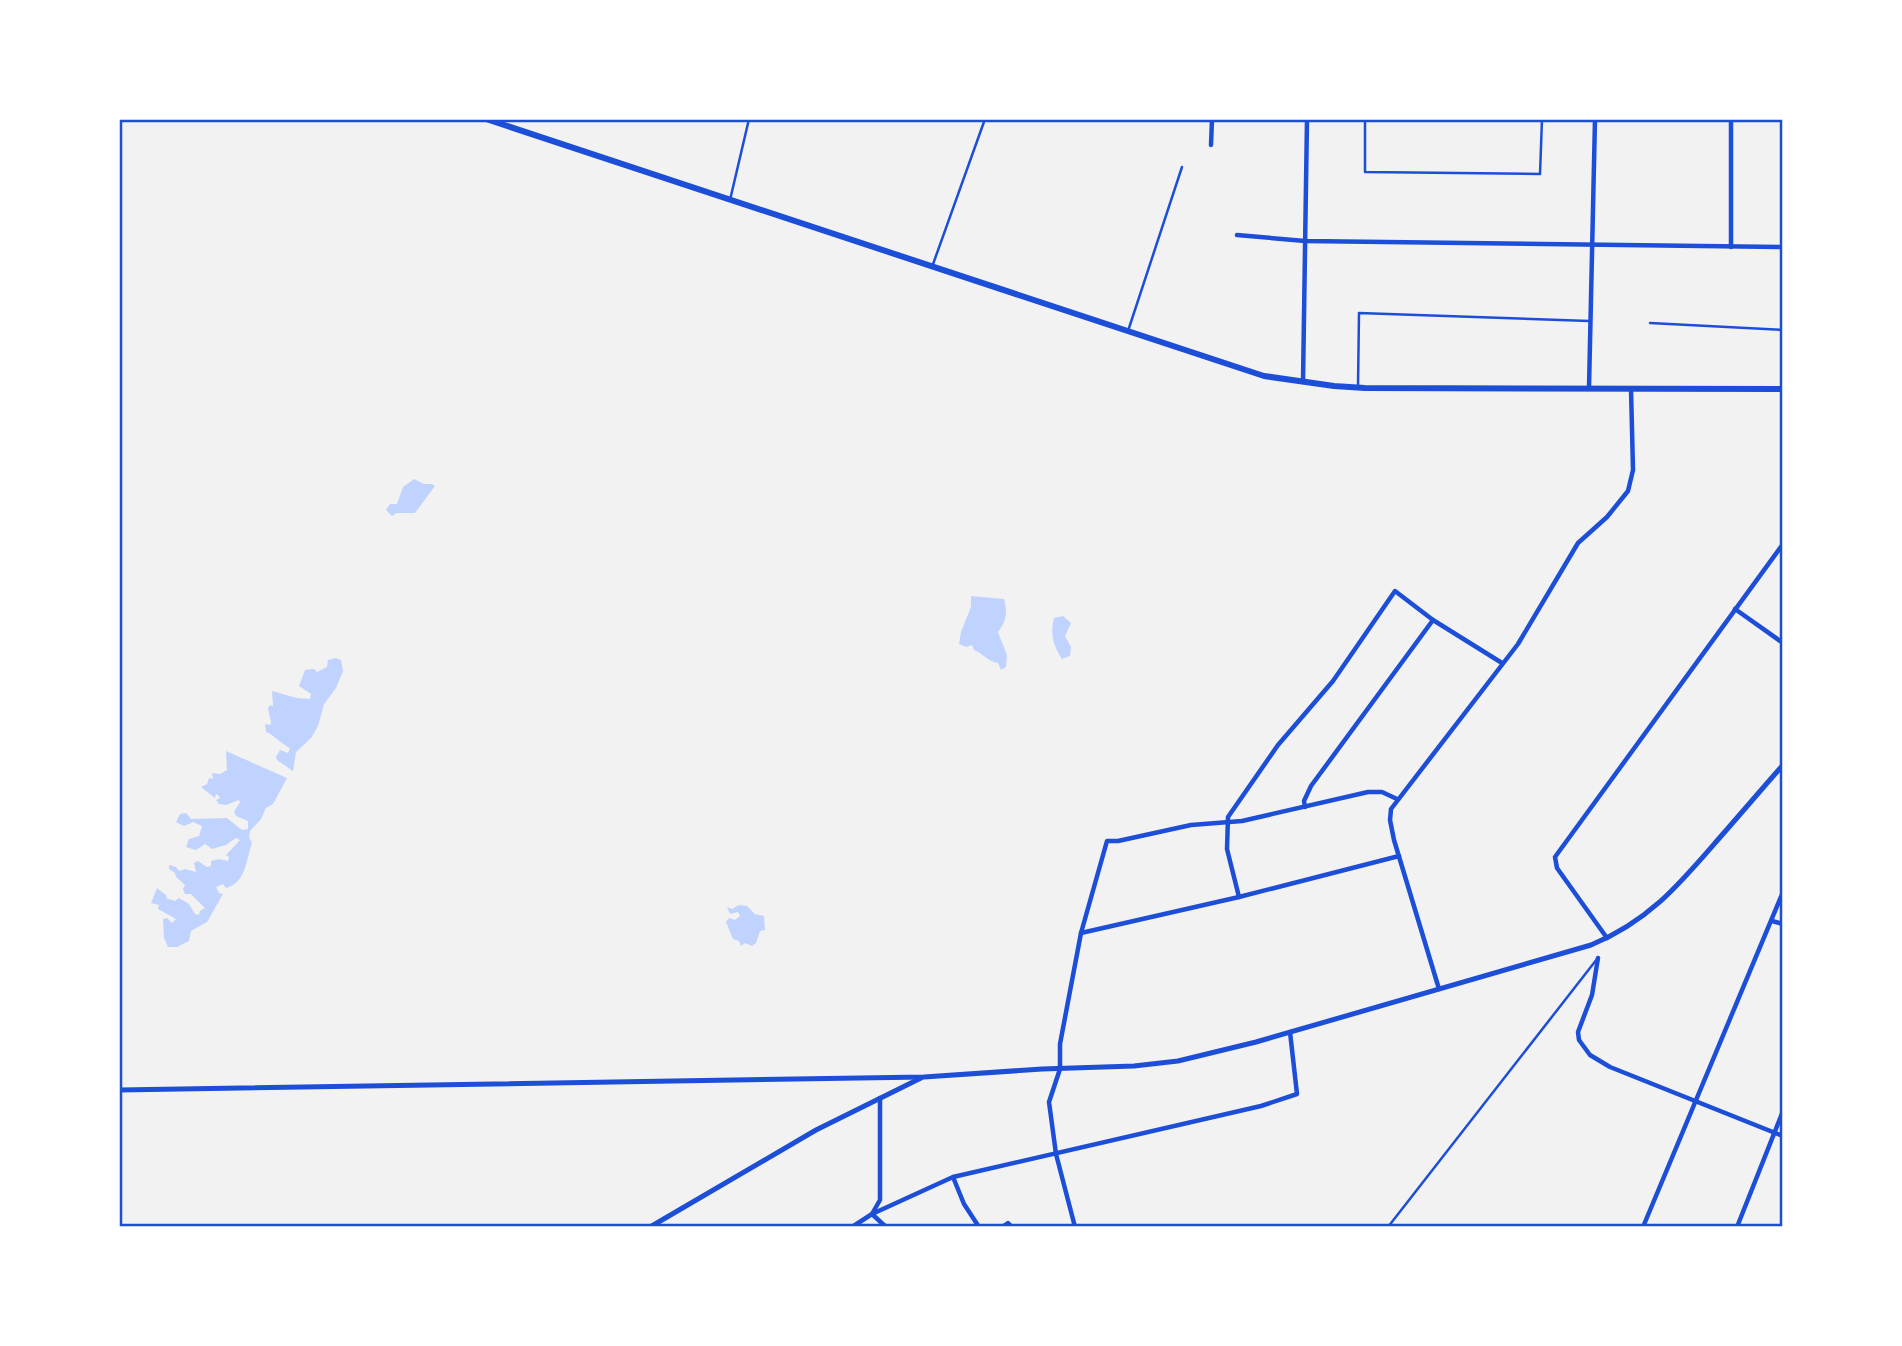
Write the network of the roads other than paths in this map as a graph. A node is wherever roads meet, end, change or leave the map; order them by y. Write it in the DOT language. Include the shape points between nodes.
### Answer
graph roads {
  1 [pos="486,119"];
  2 [pos="749,119"];
  3 [pos="985,119"];
  4 [pos="1212,119"];
  5 [pos="1307,119"];
  6 [pos="1365,119"];
  7 [pos="1542,119"];
  8 [pos="1595,119"];
  9 [pos="1731,119"];
  10 [pos="1211,145"];
  11 [pos="1182,167"];
  12 [pos="730,200"];
  13 [pos="1237,235"];
  14 [pos="1305,241"];
  15 [pos="1591,245"];
  16 [pos="1731,247"];
  17 [pos="1783,247"];
  18 [pos="932,267"];
  19 [pos="1589,321"];
  20 [pos="1650,323"];
  21 [pos="1783,330"];
  22 [pos="1128,332"];
  23 [pos="1303,382"];
  24 [pos="1358,387"];
  25 [pos="1589,388"];
  26 [pos="1631,388"];
  27 [pos="1783,389"];
  28 [pos="1783,544"];
  29 [pos="1735,608"];
  30 [pos="1433,620"];
  31 [pos="1783,643"];
  32 [pos="1502,663"];
  33 [pos="1783,765"];
  34 [pos="1397,799"];
  35 [pos="1306,807"];
  36 [pos="1227,823"];
  37 [pos="1399,856"];
  38 [pos="1783,892"];
  39 [pos="1239,897"];
  40 [pos="1772,921"];
  41 [pos="1783,924"];
  42 [pos="1081,933"];
  43 [pos="1607,939"];
  44 [pos="1598,958"];
  45 [pos="1440,989"];
  46 [pos="1290,1032"];
  47 [pos="1059,1069"];
  48 [pos="924,1077"];
  49 [pos="119,1090"];
  50 [pos="880,1098"];
  51 [pos="1696,1101"];
  52 [pos="1783,1111"];
  53 [pos="1774,1133"];
  54 [pos="1783,1136"];
  55 [pos="1056,1154"];
  56 [pos="953,1177"];
  57 [pos="872,1214"];
  58 [pos="650,1227"];
  59 [pos="852,1227"];
  60 [pos="886,1227"];
  61 [pos="979,1227"];
  62 [pos="1002,1227"];
  63 [pos="1012,1227"];
  64 [pos="1075,1227"];
  65 [pos="1388,1227"];
  66 [pos="1643,1227"];
  67 [pos="1737,1227"];
  1 -- 12 [label="main road"];
  2 -- 12 [label="lane"];
  3 -- 18 [label="lane"];
  4 -- 10 [label="street"];
  5 -- 14 [label="street"];
  6 -- 7 [label="lane" via="1366,172 1540,174"];
  8 -- 15 [label="street"];
  9 -- 16 [label="street"];
  11 -- 22 [label="lane"];
  12 -- 18 [label="main road"];
  13 -- 14 [label="street"];
  14 -- 15 [label="street"];
  14 -- 23 [label="street"];
  15 -- 16 [label="street"];
  15 -- 19 [label="street"];
  16 -- 17 [label="street"];
  18 -- 22 [label="main road"];
  19 -- 24 [label="lane" via="1359,313"];
  19 -- 25 [label="street"];
  20 -- 21 [label="lane"];
  22 -- 23 [label="main road" via="1245,370"];
  23 -- 24 [label="main road"];
  24 -- 25 [label="main road"];
  25 -- 26 [label="main road"];
  26 -- 27 [label="main road"];
  26 -- 32 [label="street" via="1633,470 1628,491 1578,543 1538,615"];
  28 -- 29 [label="street"];
  29 -- 31 [label="street"];
  29 -- 43 [label="street" via="1555,857 1557,867"];
  30 -- 32 [label="street"];
  30 -- 35 [label="street" via="1311,786"];
  30 -- 36 [label="street" via="1395,591 1333,681 1247,787"];
  32 -- 34 [label="street" via="1417,779"];
  33 -- 43 [label="street" via="1665,900"];
  34 -- 35 [label="street" via="1368,792"];
  34 -- 37 [label="street" via="1390,820"];
  35 -- 36 [label="street"];
  36 -- 39 [label="street" via="1227,849"];
  36 -- 42 [label="street" via="1107,841"];
  37 -- 39 [label="street"];
  37 -- 45 [label="street"];
  38 -- 40 [label="street"];
  39 -- 42 [label="street"];
  40 -- 41 [label="street"];
  40 -- 51 [label="street"];
  42 -- 47 [label="street"];
  43 -- 45 [label="street"];
  44 -- 51 [label="street" via="1592,995 1578,1032 1584,1049 1610,1068"];
  44 -- 65 [label="lane"];
  45 -- 46 [label="street"];
  46 -- 47 [label="street" via="1178,1060"];
  46 -- 55 [label="street" via="1297,1094"];
  47 -- 48 [label="street"];
  47 -- 55 [label="street" via="1049,1102"];
  48 -- 49 [label="street"];
  48 -- 50 [label="street"];
  50 -- 57 [label="street" via="880,1200"];
  50 -- 58 [label="street"];
  51 -- 53 [label="street"];
  51 -- 66 [label="street"];
  52 -- 53 [label="street"];
  53 -- 54 [label="street"];
  53 -- 67 [label="street"];
  55 -- 56 [label="street"];
  55 -- 64 [label="street"];
  56 -- 57 [label="street"];
  56 -- 61 [label="street"];
  57 -- 59 [label="street"];
  57 -- 60 [label="street"];
  62 -- 63 [label="street" via="1008,1223"];
}
